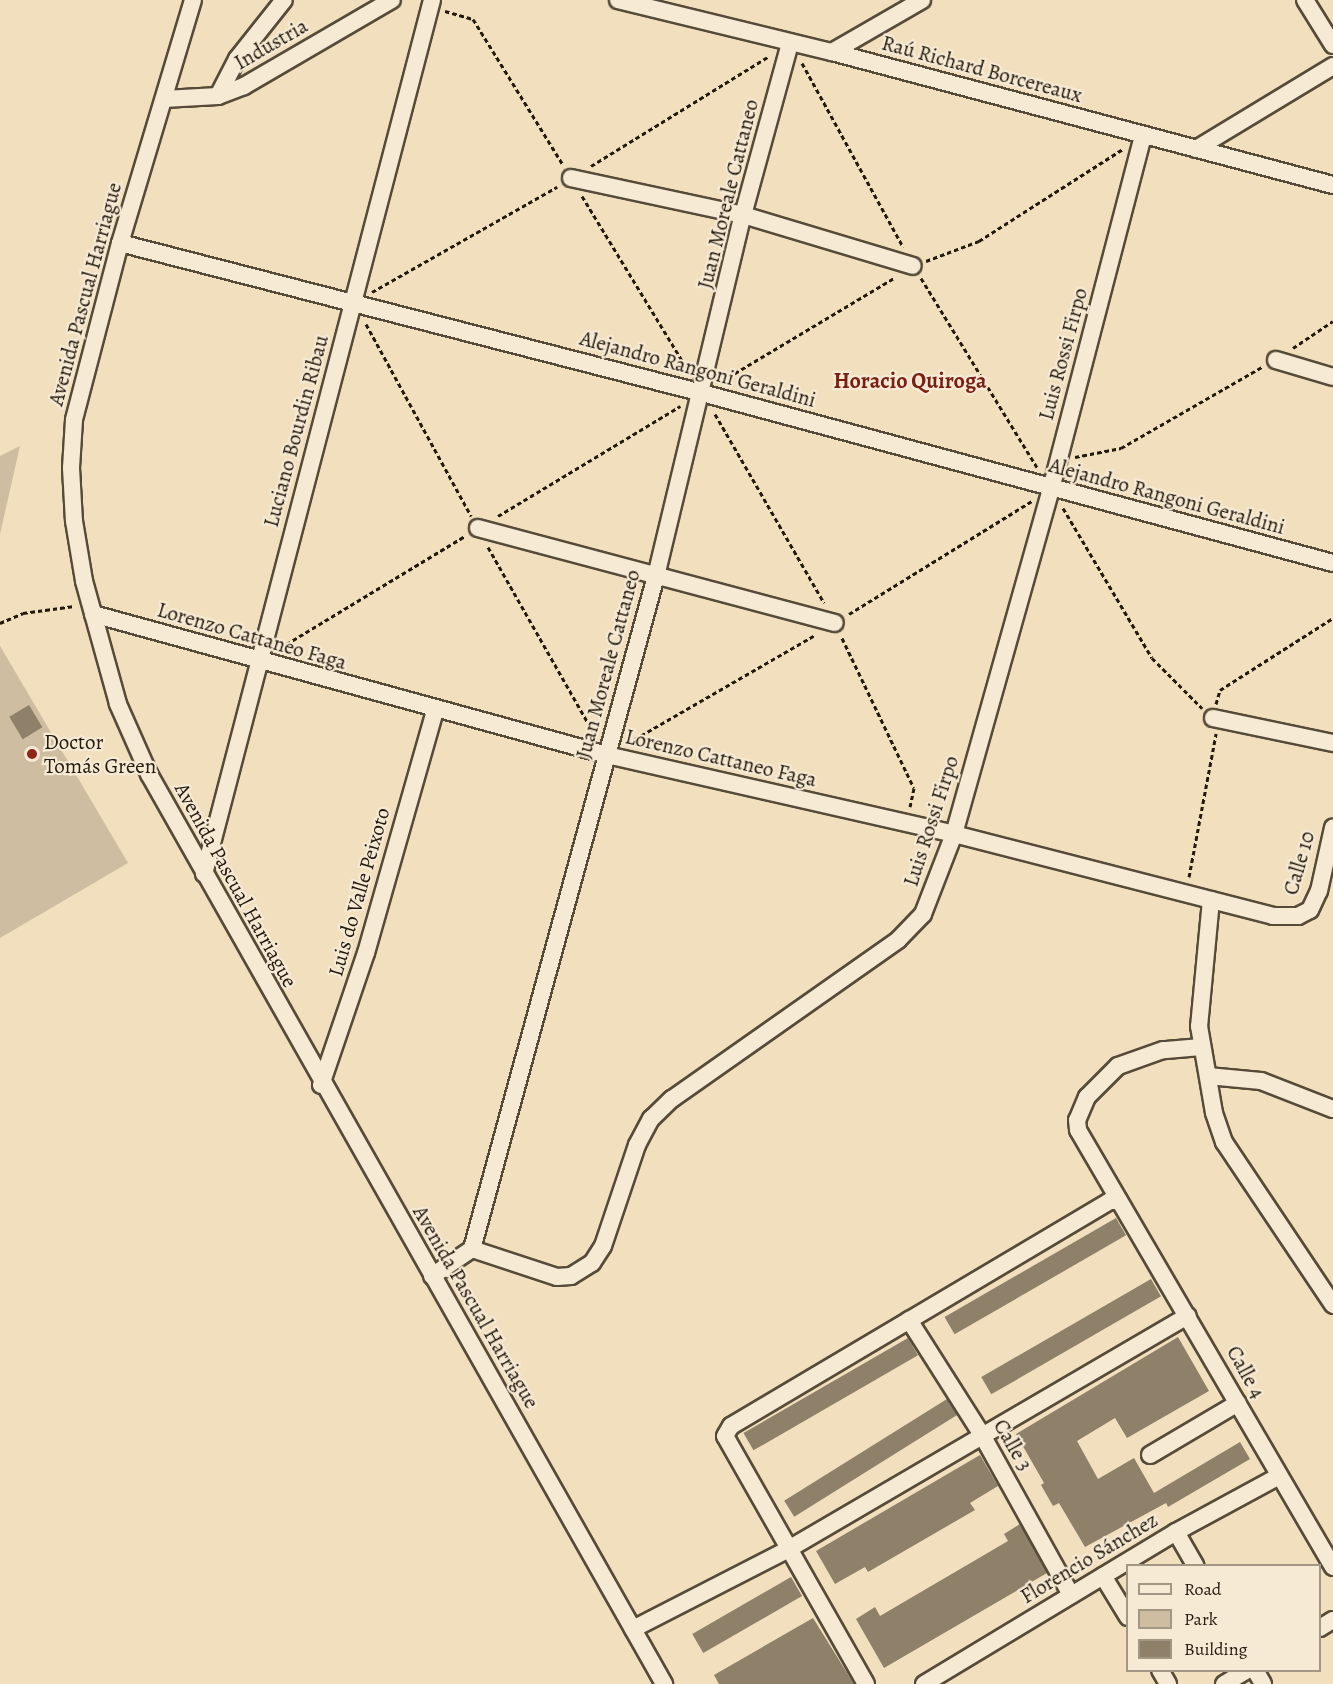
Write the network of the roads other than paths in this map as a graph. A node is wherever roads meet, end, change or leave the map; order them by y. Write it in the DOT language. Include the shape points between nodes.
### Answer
graph roads {
  1 [pos="193,0"];
  2 [pos="284,0"];
  3 [pos="392,0"];
  4 [pos="618,0"];
  5 [pos="922,0"];
  6 [pos="1305,0"];
  7 [pos="432,4"];
  8 [pos="790,43"];
  9 [pos="1333,45"];
  10 [pos="832,52"];
  11 [pos="1333,66"];
  12 [pos="218,96"];
  13 [pos="164,99"];
  14 [pos="1143,136"];
  15 [pos="1196,149"];
  16 [pos="571,178"];
  17 [pos="1333,185"];
  18 [pos="743,215"];
  19 [pos="120,243"];
  20 [pos="914,266"];
  21 [pos="354,302"];
  22 [pos="1276,360"];
  23 [pos="1333,377"];
  24 [pos="702,393"];
  25 [pos="1051,489"];
  26 [pos="478,528"];
  27 [pos="1333,563"];
  28 [pos="656,576"];
  29 [pos="92,611"];
  30 [pos="835,623"];
  31 [pos="258,661"];
  32 [pos="435,711"];
  33 [pos="1213,718"];
  34 [pos="1333,743"];
  35 [pos="607,755"];
  36 [pos="1333,828"];
  37 [pos="954,834"];
  38 [pos="204,874"];
  39 [pos="1211,900"];
  40 [pos="1273,916"];
  41 [pos="1201,1047"];
  42 [pos="1208,1076"];
  43 [pos="321,1084"];
  44 [pos="1333,1109"];
  45 [pos="1119,1201"];
  46 [pos="472,1249"];
  47 [pos="432,1276"];
  48 [pos="1333,1305"];
  49 [pos="1188,1316"];
  50 [pos="909,1320"];
  51 [pos="1238,1403"];
  52 [pos="982,1435"];
  53 [pos="1150,1455"];
  54 [pos="1279,1476"];
  55 [pos="1176,1532"];
  56 [pos="787,1550"];
  57 [pos="1332,1563"];
  58 [pos="1195,1564"];
  59 [pos="1103,1576"];
  60 [pos="1071,1595"];
  61 [pos="1126,1614"];
  62 [pos="633,1629"];
  63 [pos="1245,1672"];
  64 [pos="928,1683"];
  65 [pos="664,1684"];
  66 [pos="866,1684"];
  67 [pos="1224,1684"];
  1 -- 13 [label="street, Avenida Pascual Harriague"];
  2 -- 12 [label="street" via="237,59"];
  3 -- 12 [label="street, Industria" via="244,86"];
  4 -- 8 [label="street, Raú Richard Borcereaux"];
  5 -- 10 [label="street"];
  6 -- 9 [label="street"];
  7 -- 21 [label="street, Luciano Bourdin Ribau"];
  8 -- 10 [label="street, Raú Richard Borcereaux"];
  8 -- 18 [label="street, Juan Moreale Cattaneo"];
  10 -- 14 [label="street, Raú Richard Borcereaux"];
  11 -- 15 [label="street"];
  12 -- 13 [label="street, Industria"];
  13 -- 19 [label="street, Avenida Pascual Harriague"];
  14 -- 15 [label="street, Raú Richard Borcereaux"];
  14 -- 25 [label="street, Luis Rossi Firpo"];
  15 -- 17 [label="street, Raú Richard Borcereaux"];
  16 -- 18 [label="street"];
  18 -- 20 [label="street"];
  18 -- 24 [label="street, Juan Moreale Cattaneo"];
  19 -- 21 [label="street, Alejandro Rangoni Geraldini"];
  19 -- 29 [label="street, Avenida Pascual Harriague" via="74,420 74,521"];
  21 -- 24 [label="street, Alejandro Rangoni Geraldini"];
  21 -- 31 [label="street, Luciano Bourdin Ribau"];
  22 -- 23 [label="street"];
  24 -- 25 [label="street, Alejandro Rangoni Geraldini"];
  24 -- 28 [label="street, Juan Moreale Cattaneo"];
  25 -- 27 [label="street, Alejandro Rangoni Geraldini"];
  25 -- 37 [label="street, Luis Rossi Firpo"];
  26 -- 28 [label="street"];
  28 -- 30 [label="street"];
  28 -- 35 [label="street, Juan Moreale Cattaneo"];
  29 -- 31 [label="street, Lorenzo Cattaneo Faga"];
  29 -- 38 [label="street, Avenida Pascual Harriague" via="118,704 149,774"];
  31 -- 32 [label="street, Lorenzo Cattaneo Faga"];
  31 -- 38 [label="street, Luciano Bourdin Ribau"];
  32 -- 35 [label="street, Lorenzo Cattaneo Faga"];
  32 -- 43 [label="street, Luis do Valle Peixoto" via="366,953"];
  33 -- 34 [label="street"];
  35 -- 37 [label="street, Lorenzo Cattaneo Faga"];
  35 -- 46 [label="street, Juan Moreale Cattaneo"];
  36 -- 40 [label="street, Calle 10" via="1319,891 1310,910 1298,916"];
  37 -- 39 [label="street, Lorenzo Cattaneo Faga"];
  37 -- 46 [label="street, Luis Rossi Firpo" via="923,914 898,940 672,1099 651,1119 637,1145 603,1246 592,1263 571,1276 557,1277"];
  38 -- 43 [label="street, Avenida Pascual Harriague"];
  39 -- 40 [label="street, Lorenzo Cattaneo Faga"];
  39 -- 41 [label="street"];
  41 -- 42 [label="street"];
  41 -- 45 [label="street, Calle 4" via="1163,1050 1118,1066 1080,1109 1077,1120 1083,1143"];
  42 -- 44 [label="street" via="1261,1081"];
  42 -- 48 [label="street" via="1224,1142"];
  43 -- 47 [label="street, Avenida Pascual Harriague"];
  45 -- 49 [label="street, Calle 4"];
  45 -- 50 [label="street" via="1110,1201"];
  46 -- 47 [label="street"];
  47 -- 62 [label="street, Avenida Pascual Harriague"];
  49 -- 51 [label="street, Calle 4"];
  49 -- 52 [label="street"];
  50 -- 52 [label="street, Calle 3"];
  50 -- 56 [label="street" via="731,1426 725,1436"];
  51 -- 53 [label="street"];
  51 -- 54 [label="street, Calle 4"];
  52 -- 56 [label="street"];
  52 -- 60 [label="street, Calle 3"];
  54 -- 55 [label="street, Florencio Sánchez"];
  54 -- 57 [label="street, Calle 4"];
  55 -- 58 [label="street"];
  55 -- 59 [label="street, Florencio Sánchez"];
  56 -- 62 [label="street"];
  56 -- 66 [label="street"];
  59 -- 60 [label="street, Florencio Sánchez"];
  59 -- 61 [label="street"];
  60 -- 64 [label="street, Florencio Sánchez"];
  62 -- 65 [label="street, Avenida Pascual Harriague"];
  63 -- 67 [label="street"];
}
